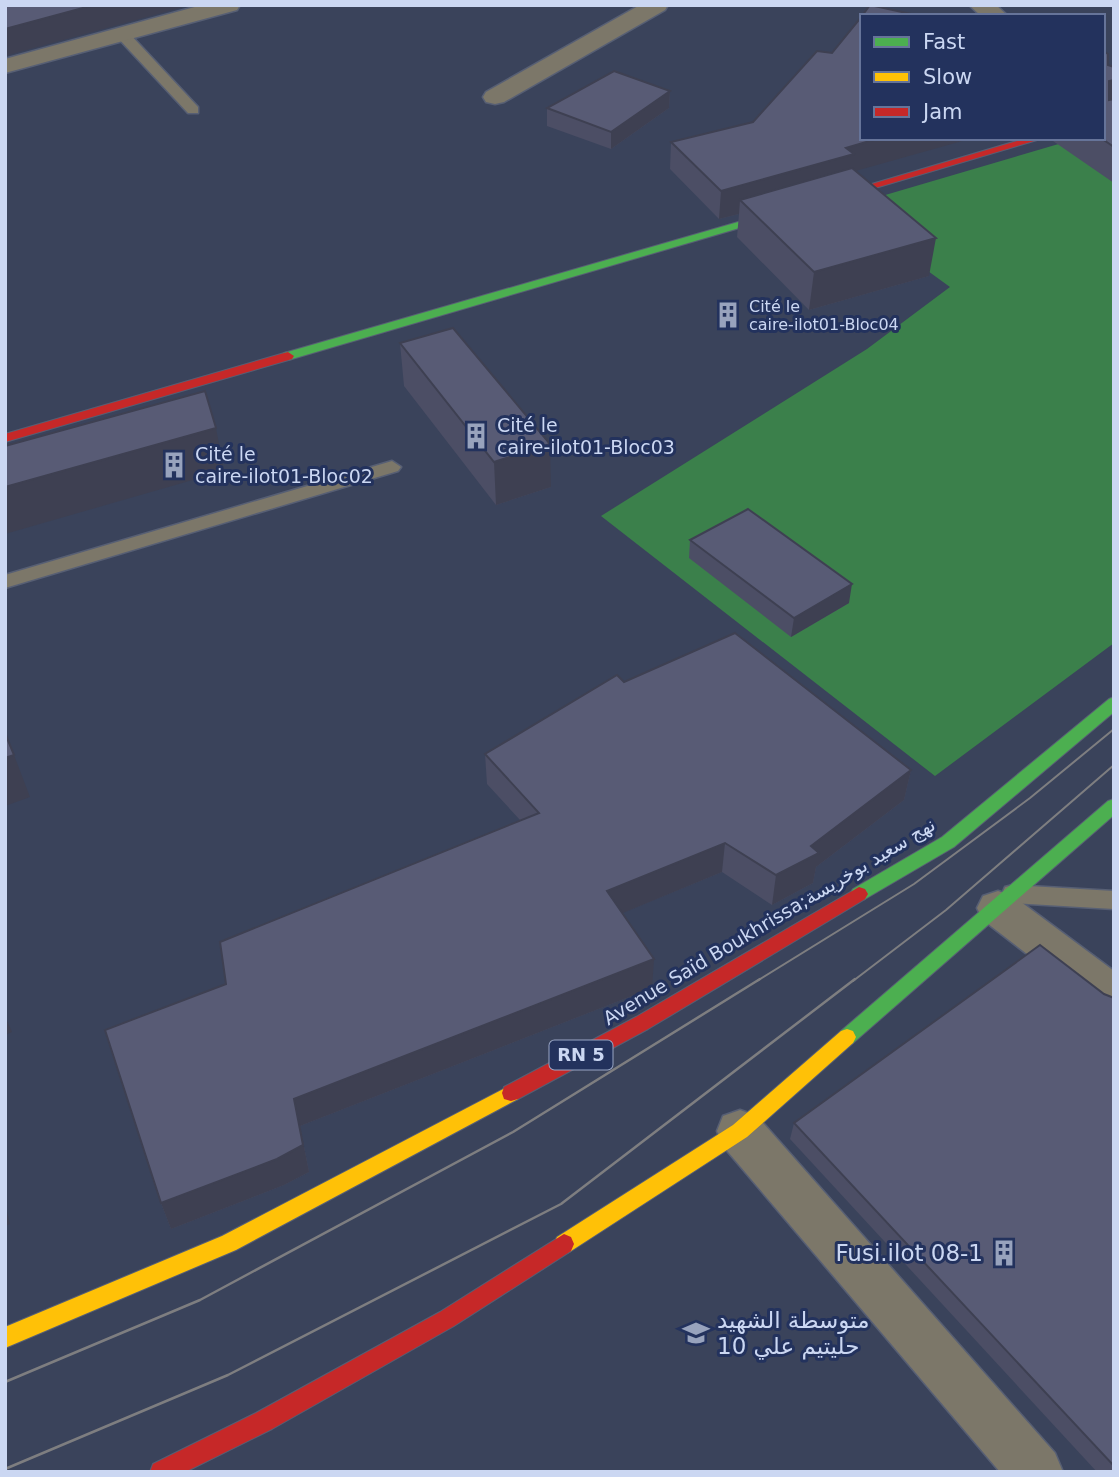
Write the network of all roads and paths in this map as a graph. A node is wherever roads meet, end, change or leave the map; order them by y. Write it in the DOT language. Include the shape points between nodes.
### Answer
graph roads {
  1 [pos="229,5"];
  2 [pos="657,5"];
  3 [pos="122,34"];
  4 [pos="5,66"];
  5 [pos="495,97"];
  6 [pos="193,110"];
  7 [pos="1032,140"];
  8 [pos="5,438"];
  9 [pos="392,467"];
  10 [pos="5,582"];
  11 [pos="1114,703"];
  12 [pos="1114,805"];
  13 [pos="1114,900"];
  14 [pos="1005,901"];
  15 [pos="1114,996"];
  16 [pos="740,1130"];
  17 [pos="5,1338"];
  18 [pos="161,1472"];
  19 [pos="1036,1472"];
  1 -- 3 [label="street"];
  2 -- 5 [label="street"];
  3 -- 4 [label="street"];
  3 -- 6 [label="lane"];
  7 -- 8 [label="main road"];
  9 -- 10 [label="lane"];
  11 -- 17 [label="main road, Avenue Saïd Boukhrissa;نهج سعيد بوخريسة / RN 5" via="948,842 642,1023 229,1243"];
  12 -- 14 [label="main road"];
  13 -- 14 [label="lane"];
  14 -- 15 [label="street"];
  14 -- 16 [label="main road"];
  16 -- 18 [label="main road" via="447,1319 264,1421"];
  16 -- 19 [label="street"];
}
